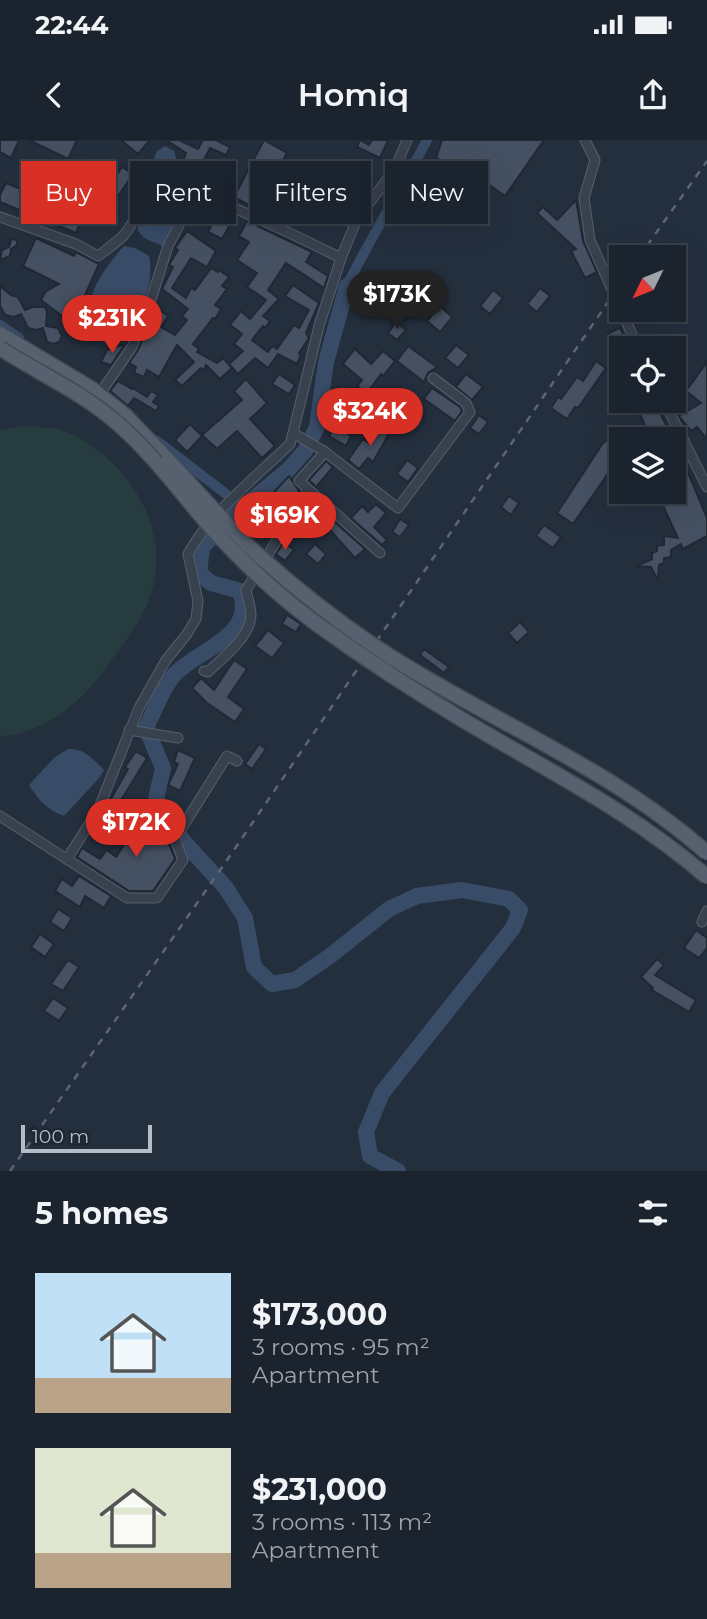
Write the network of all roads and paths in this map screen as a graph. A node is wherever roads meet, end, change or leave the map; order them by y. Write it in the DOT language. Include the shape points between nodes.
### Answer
graph roads {
  1 [pos="407,140"];
  2 [pos="585,140"];
  3 [pos="236,210"];
  4 [pos="0,217"];
  5 [pos="131,224"];
  6 [pos="180,224"];
  7 [pos="341,258"];
  8 [pos="0,334"];
  9 [pos="633,336"];
  10 [pos="0,348"];
  11 [pos="433,378"];
  12 [pos="103,389"];
  13 [pos="670,413"];
  14 [pos="298,435"];
  15 [pos="321,450"];
  16 [pos="707,487"];
  17 [pos="308,490"];
  18 [pos="380,554"];
  19 [pos="204,671"];
  20 [pos="129,730"];
  21 [pos="178,738"];
  22 [pos="237,761"];
  23 [pos="0,816"];
  24 [pos="707,853"];
  25 [pos="67,859"];
  26 [pos="707,877"];
  27 [pos="707,911"];
  28 [pos="702,922"];
  1 -- 7 [label="street" via="395,169 358,219"];
  2 -- 9 [label="street" via="595,160 584,198 590,240"];
  3 -- 7 [label="street"];
  4 -- 5 [label="street" via="98,256"];
  6 -- 12 [label="street" via="132,347"];
  7 -- 14 [label="street" via="319,326"];
  8 -- 24 [label="main road, bridge" via="92,389 126,416 254,551 325,611 391,656 629,793"];
  10 -- 26 [label="main road, bridge" via="115,421 161,465 243,562 315,623 464,720 616,808"];
  11 -- 15 [label="street" via="466,403 470,412 398,508"];
  13 -- 16 [label="street"];
  14 -- 15 [label="street"];
  14 -- 20 [label="street" via="198,535 188,554 198,601 196,618 166,660"];
  15 -- 17 [label="street" via="299,481"];
  17 -- 18 [label="street"];
  17 -- 19 [label="street" via="246,590 251,609 247,630"];
  20 -- 21 [label="street"];
  20 -- 25 [label="street" via="98,810"];
  22 -- 25 [label="street" via="227,756 175,839 183,860 157,898 128,898"];
  23 -- 25 [label="street"];
  27 -- 28 [label="street"];
}
